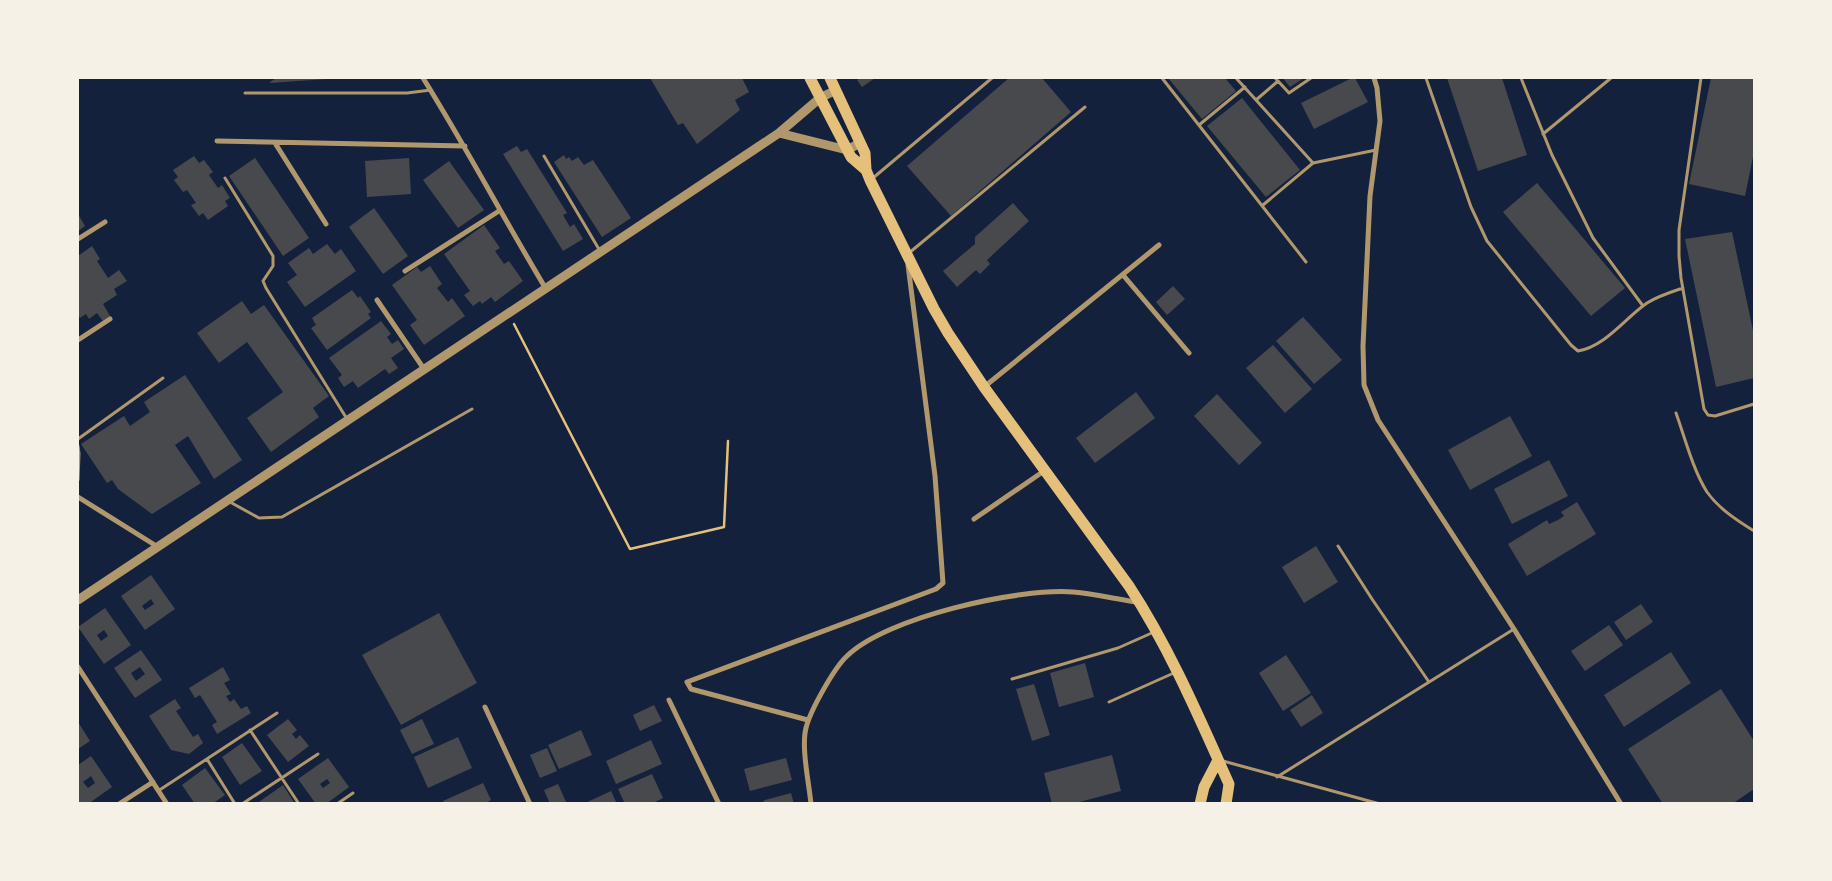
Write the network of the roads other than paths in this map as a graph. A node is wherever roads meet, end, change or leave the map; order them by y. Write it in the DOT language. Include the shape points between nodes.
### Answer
graph roads {
  1 [pos="423,78"];
  2 [pos="810,78"];
  3 [pos="830,78"];
  4 [pos="992,78"];
  5 [pos="1162,78"];
  6 [pos="1236,78"];
  7 [pos="1275,78"];
  8 [pos="1311,78"];
  9 [pos="1374,78"];
  10 [pos="1426,78"];
  11 [pos="1521,78"];
  12 [pos="1611,78"];
  13 [pos="1701,78"];
  14 [pos="1278,82"];
  15 [pos="1245,87"];
  16 [pos="431,90"];
  17 [pos="836,90"];
  18 [pos="245,93"];
  19 [pos="820,98"];
  20 [pos="1256,100"];
  21 [pos="1085,108"];
  22 [pos="1199,125"];
  23 [pos="779,133"];
  24 [pos="1543,134"];
  25 [pos="217,141"];
  26 [pos="275,143"];
  27 [pos="860,143"];
  28 [pos="465,146"];
  29 [pos="847,150"];
  30 [pos="1376,150"];
  31 [pos="544,156"];
  32 [pos="1313,163"];
  33 [pos="868,175"];
  34 [pos="225,178"];
  35 [pos="1263,205"];
  36 [pos="500,211"];
  37 [pos="105,222"];
  38 [pos="326,224"];
  39 [pos="78,239"];
  40 [pos="1159,245"];
  41 [pos="600,252"];
  42 [pos="907,255"];
  43 [pos="1306,262"];
  44 [pos="404,271"];
  45 [pos="1122,275"];
  46 [pos="546,288"];
  47 [pos="1683,288"];
  48 [pos="378,300"];
  49 [pos="1643,306"];
  50 [pos="110,319"];
  51 [pos="78,340"];
  52 [pos="1189,352"];
  53 [pos="424,369"];
  54 [pos="163,378"];
  55 [pos="984,387"];
  56 [pos="1754,404"];
  57 [pos="472,409"];
  58 [pos="1676,414"];
  59 [pos="347,421"];
  60 [pos="78,439"];
  61 [pos="78,446"];
  62 [pos="1045,470"];
  63 [pos="78,480"];
  64 [pos="78,497"];
  65 [pos="227,501"];
  66 [pos="974,519"];
  67 [pos="1754,531"];
  68 [pos="1338,546"];
  69 [pos="158,547"];
  70 [pos="78,600"];
  71 [pos="1140,602"];
  72 [pos="1514,628"];
  73 [pos="1156,631"];
  74 [pos="78,667"];
  75 [pos="1177,672"];
  76 [pos="1012,679"];
  77 [pos="1429,682"];
  78 [pos="669,700"];
  79 [pos="1109,702"];
  80 [pos="486,707"];
  81 [pos="277,713"];
  82 [pos="808,720"];
  83 [pos="250,730"];
  84 [pos="318,754"];
  85 [pos="207,759"];
  86 [pos="1218,760"];
  87 [pos="1277,777"];
  88 [pos="282,778"];
  89 [pos="153,782"];
  90 [pos="158,791"];
  91 [pos="353,793"];
  92 [pos="119,804"];
  93 [pos="167,804"];
  94 [pos="235,804"];
  95 [pos="242,804"];
  96 [pos="299,804"];
  97 [pos="337,804"];
  98 [pos="530,804"];
  99 [pos="719,804"];
  100 [pos="811,804"];
  101 [pos="1200,804"];
  102 [pos="1226,804"];
  103 [pos="1380,804"];
  104 [pos="1621,804"];
  1 -- 16 [label="street"];
  2 -- 19 [label="main road"];
  3 -- 17 [label="main road"];
  4 -- 33 [label="lane"];
  5 -- 22 [label="lane"];
  6 -- 15 [label="lane"];
  7 -- 14 [label="lane"];
  8 -- 14 [label="lane" via="1289,93"];
  9 -- 30 [label="street" via="1380,121"];
  10 -- 49 [label="lane" via="1471,207 1487,241 1571,345 1578,351 1588,349"];
  11 -- 24 [label="lane"];
  12 -- 24 [label="lane"];
  13 -- 47 [label="lane" via="1679,230"];
  14 -- 20 [label="lane"];
  15 -- 20 [label="lane"];
  15 -- 22 [label="lane"];
  16 -- 18 [label="lane" via="406,93"];
  16 -- 28 [label="street"];
  17 -- 19 [label="street"];
  17 -- 27 [label="main road"];
  19 -- 23 [label="street"];
  19 -- 29 [label="main road"];
  20 -- 32 [label="lane"];
  21 -- 42 [label="lane"];
  22 -- 35 [label="lane"];
  23 -- 29 [label="street"];
  23 -- 41 [label="street"];
  24 -- 49 [label="lane" via="1593,238"];
  25 -- 26 [label="street"];
  26 -- 28 [label="street"];
  26 -- 38 [label="street"];
  27 -- 29 [label="street"];
  27 -- 33 [label="main road"];
  28 -- 36 [label="street"];
  29 -- 33 [label="main road"];
  30 -- 32 [label="lane"];
  30 -- 72 [label="street" via="1370,196 1364,384 1378,420"];
  31 -- 41 [label="lane"];
  32 -- 35 [label="lane"];
  33 -- 42 [label="main road"];
  34 -- 59 [label="lane" via="273,256 273,266 263,281 266,288"];
  35 -- 43 [label="lane"];
  36 -- 44 [label="street"];
  36 -- 46 [label="street"];
  37 -- 39 [label="street"];
  40 -- 45 [label="street"];
  41 -- 46 [label="street"];
  42 -- 55 [label="main road" via="934,309"];
  42 -- 82 [label="street" via="935,476 943,583 936,589 687,682 688,687 696,691"];
  45 -- 52 [label="street"];
  45 -- 55 [label="street"];
  46 -- 53 [label="street"];
  47 -- 49 [label="lane"];
  47 -- 56 [label="lane" via="1704,409 1708,415 1715,416"];
  48 -- 53 [label="street"];
  50 -- 51 [label="street"];
  53 -- 59 [label="street"];
  54 -- 60 [label="lane"];
  55 -- 62 [label="main road"];
  57 -- 65 [label="lane" via="282,517 259,518"];
  58 -- 67 [label="lane" via="1707,491 1737,520"];
  59 -- 65 [label="street"];
  61 -- 63 [label="lane"];
  62 -- 66 [label="street"];
  62 -- 71 [label="main road"];
  64 -- 69 [label="street"];
  65 -- 69 [label="street"];
  68 -- 77 [label="lane"];
  69 -- 70 [label="street"];
  71 -- 73 [label="main road"];
  71 -- 82 [label="street" via="1073,592 1010,596 948,609 898,626 847,656"];
  72 -- 77 [label="lane"];
  72 -- 104 [label="street"];
  73 -- 75 [label="main road"];
  73 -- 76 [label="lane" via="1118,648"];
  74 -- 89 [label="street"];
  75 -- 79 [label="lane"];
  75 -- 86 [label="main road"];
  77 -- 87 [label="lane"];
  78 -- 99 [label="street"];
  80 -- 98 [label="street"];
  81 -- 83 [label="lane"];
  82 -- 100 [label="street" via="804,739"];
  83 -- 85 [label="lane"];
  83 -- 88 [label="lane"];
  84 -- 88 [label="lane"];
  85 -- 90 [label="lane"];
  85 -- 94 [label="lane"];
  86 -- 87 [label="lane"];
  86 -- 101 [label="main road" via="1204,786"];
  86 -- 102 [label="main road" via="1229,784"];
  87 -- 103 [label="lane"];
  88 -- 95 [label="lane"];
  88 -- 96 [label="lane"];
  89 -- 90 [label="street"];
  89 -- 92 [label="street"];
  90 -- 93 [label="street"];
  91 -- 97 [label="lane"];
}
